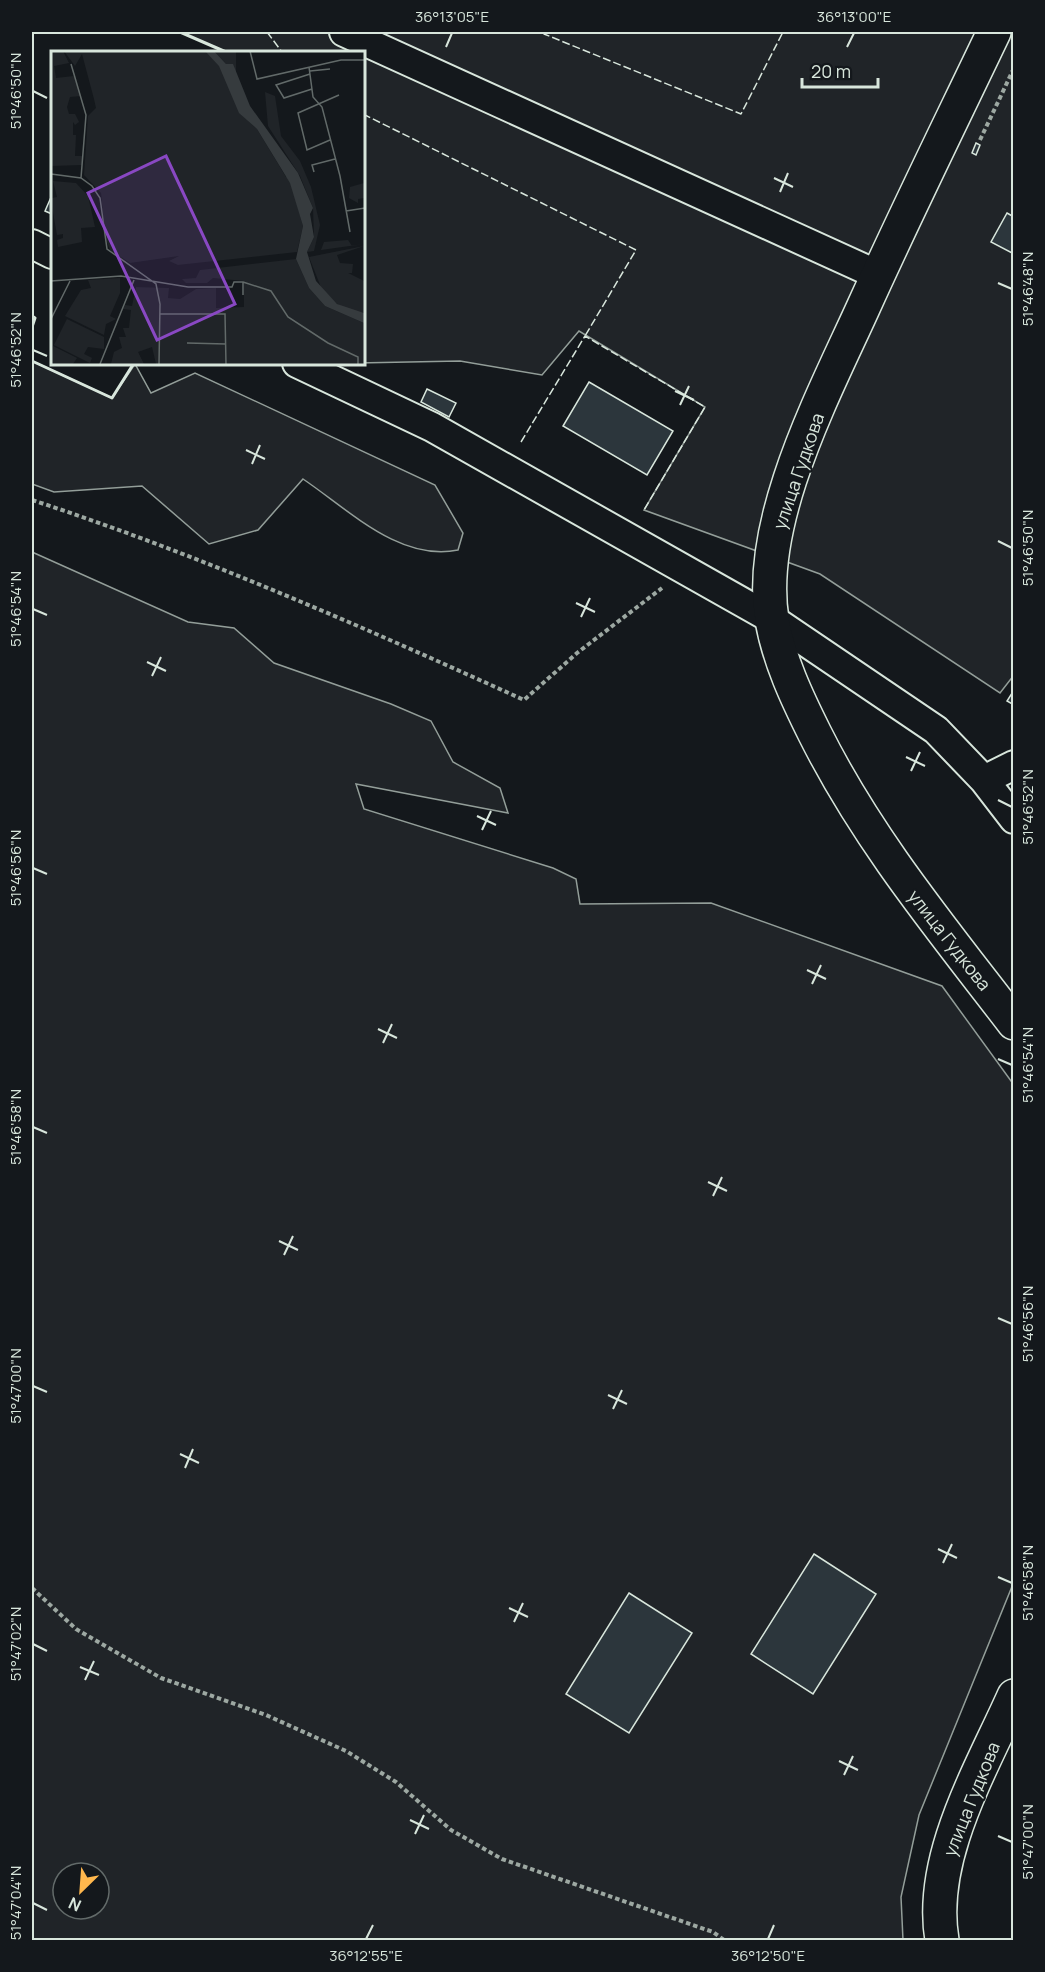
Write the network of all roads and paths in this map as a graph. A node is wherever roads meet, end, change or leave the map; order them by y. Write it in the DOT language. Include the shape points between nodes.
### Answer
graph roads {
  1 [pos="344,32"];
  2 [pos="994,32"];
  3 [pos="1014,68"];
  4 [pos="980,140"];
  5 [pos="32,244"];
  6 [pos="51,254"];
  7 [pos="878,275"];
  8 [pos="299,364"];
  9 [pos="32,500"];
  10 [pos="686,570"];
  11 [pos="772,619"];
  12 [pos="1014,765"];
  13 [pos="984,780"];
  14 [pos="1014,819"];
  15 [pos="1014,1023"];
  16 [pos="32,1588"];
  17 [pos="1014,1696"];
  18 [pos="724,1941"];
  19 [pos="942,1941"];
  1 -- 7 [label="street"];
  2 -- 7 [label="main road, улица Гудкова"];
  3 -- 4 [label="path"];
  5 -- 6 [label="street"];
  7 -- 11 [label="main road, улица Гудкова" via="828,385 782,506 769,567"];
  8 -- 10 [label="street" via="432,427"];
  9 -- 10 [label="path" via="325,610 525,700 577,652"];
  10 -- 11 [label="street"];
  11 -- 13 [label="street" via="936,730"];
  11 -- 15 [label="main road, улица Гудкова" via="788,675 840,785 919,903"];
  12 -- 13 [label="street"];
  13 -- 14 [label="street"];
  16 -- 18 [label="path" via="76,1629 161,1678 266,1715 346,1751 396,1782 451,1830 502,1859 713,1932"];
  17 -- 19 [label="main road, улица Гудкова" via="946,1854 938,1919"];
}
